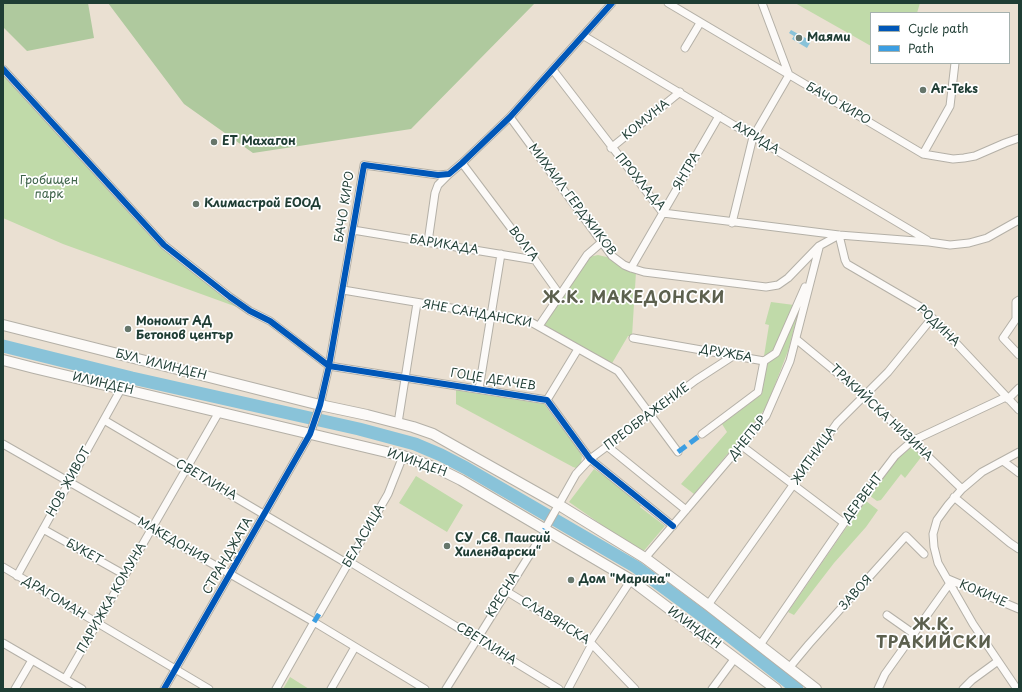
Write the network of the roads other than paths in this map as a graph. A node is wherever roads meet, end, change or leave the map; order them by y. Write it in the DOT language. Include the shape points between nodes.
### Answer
graph roads {
  1 [pos="612,3"];
  2 [pos="668,3"];
  3 [pos="762,3"];
  4 [pos="700,23"];
  5 [pos="584,36"];
  6 [pos="685,48"];
  7 [pos="955,64"];
  8 [pos="3,70"];
  9 [pos="553,70"];
  10 [pos="789,76"];
  11 [pos="680,92"];
  12 [pos="720,116"];
  13 [pos="510,117"];
  14 [pos="753,137"];
  15 [pos="1018,141"];
  16 [pos="611,148"];
  17 [pos="923,154"];
  18 [pos="462,163"];
  19 [pos="450,174"];
  20 [pos="663,213"];
  21 [pos="1019,220"];
  22 [pos="732,223"];
  23 [pos="353,230"];
  24 [pos="839,235"];
  25 [pos="428,242"];
  26 [pos="602,242"];
  27 [pos="929,242"];
  28 [pos="819,246"];
  29 [pos="501,254"];
  30 [pos="535,260"];
  31 [pos="631,268"];
  32 [pos="812,270"];
  33 [pos="343,290"];
  34 [pos="560,295"];
  35 [pos="1019,300"];
  36 [pos="417,303"];
  37 [pos="491,314"];
  38 [pos="932,318"];
  39 [pos="3,325"];
  40 [pos="539,326"];
  41 [pos="633,338"];
  42 [pos="796,339"];
  43 [pos="578,349"];
  44 [pos="1019,355"];
  45 [pos="734,356"];
  46 [pos="3,360"];
  47 [pos="764,361"];
  48 [pos="329,366"];
  49 [pos="405,378"];
  50 [pos="1019,388"];
  51 [pos="121,389"];
  52 [pos="479,389"];
  53 [pos="864,395"];
  54 [pos="1007,398"];
  55 [pos="547,400"];
  56 [pos="320,405"];
  57 [pos="1019,410"];
  58 [pos="219,412"];
  59 [pos="649,414"];
  60 [pos="316,416"];
  61 [pos="104,420"];
  62 [pos="398,423"];
  63 [pos="310,434"];
  64 [pos="702,434"];
  65 [pos="912,441"];
  66 [pos="3,444"];
  67 [pos="606,446"];
  68 [pos="742,446"];
  69 [pos="678,452"];
  70 [pos="1019,452"];
  71 [pos="403,456"];
  72 [pos="590,459"];
  73 [pos="1004,461"];
  74 [pos="186,469"];
  75 [pos="1019,474"];
  76 [pos="69,482"];
  77 [pos="794,485"];
  78 [pos="962,489"];
  79 [pos="954,497"];
  80 [pos="557,508"];
  81 [pos="686,510"];
  82 [pos="265,515"];
  83 [pos="844,523"];
  84 [pos="547,526"];
  85 [pos="673,526"];
  86 [pos="43,529"];
  87 [pos="151,529"];
  88 [pos="537,543"];
  89 [pos="1019,549"];
  90 [pos="924,554"];
  91 [pos="644,558"];
  92 [pos="349,563"];
  93 [pos="3,567"];
  94 [pos="231,574"];
  95 [pos="125,575"];
  96 [pos="17,576"];
  97 [pos="631,580"];
  98 [pos="949,581"];
  99 [pos="506,591"];
  100 [pos="708,605"];
  101 [pos="1019,609"];
  102 [pos="319,614"];
  103 [pos="887,615"];
  104 [pos="314,622"];
  105 [pos="98,623"];
  106 [pos="914,634"];
  107 [pos="477,638"];
  108 [pos="3,643"];
  109 [pos="591,643"];
  110 [pos="760,645"];
  111 [pos="355,647"];
  112 [pos="735,658"];
  113 [pos="32,660"];
  114 [pos="998,661"];
  115 [pos="789,668"];
  116 [pos="176,669"];
  117 [pos="65,679"];
  118 [pos="15,689"];
  119 [pos="82,689"];
  120 [pos="164,689"];
  121 [pos="209,689"];
  122 [pos="276,689"];
  123 [pos="331,689"];
  124 [pos="425,689"];
  125 [pos="446,689"];
  126 [pos="559,689"];
  127 [pos="568,689"];
  128 [pos="635,689"];
  129 [pos="712,689"];
  130 [pos="776,689"];
  131 [pos="816,689"];
  132 [pos="878,689"];
  133 [pos="963,689"];
  134 [pos="1017,689"];
  1 -- 5 [label="street"];
  2 -- 4 [label="street, БАЧО КИРО"];
  3 -- 10 [label="street"];
  4 -- 6 [label="street"];
  4 -- 10 [label="street, БАЧО КИРО"];
  5 -- 9 [label="street"];
  5 -- 11 [label="street, АХРИДА"];
  7 -- 17 [label="street" via="950,106"];
  8 -- 48 [label="street" via="164,245 230,297 270,322"];
  9 -- 13 [label="street"];
  9 -- 16 [label="street, ПРОХЛАДА"];
  10 -- 14 [label="street"];
  10 -- 17 [label="street, БАЧО КИРО"];
  11 -- 12 [label="street, АХРИДА"];
  11 -- 16 [label="street, КОМУНА"];
  12 -- 14 [label="street, АХРИДА"];
  12 -- 20 [label="street, ЯНТРА"];
  13 -- 18 [label="street"];
  13 -- 26 [label="street, МИХАИЛ ГЕРДЖИКОВ"];
  14 -- 22 [label="street"];
  14 -- 27 [label="street, АХРИДА"];
  15 -- 17 [label="street, БАЧО КИРО" via="964,158 953,159"];
  16 -- 20 [label="street, ПРОХЛАДА"];
  18 -- 19 [label="street"];
  18 -- 30 [label="street, ВОЛГА"];
  19 -- 23 [label="street, БАЧО КИРО" via="438,175 364,165"];
  19 -- 25 [label="street" via="438,185 435,193"];
  20 -- 22 [label="street, ПРОХЛАДА"];
  20 -- 31 [label="street, ЯНТРА"];
  21 -- 27 [label="street, ПРОХЛАДА" via="987,238 969,243"];
  22 -- 24 [label="street, ПРОХЛАДА"];
  23 -- 25 [label="street, БАРИКАДА"];
  23 -- 33 [label="street, БАЧО КИРО"];
  24 -- 27 [label="street, ПРОХЛАДА"];
  24 -- 28 [label="street"];
  24 -- 38 [label="street, РОДИНА" via="847,264 924,309"];
  25 -- 29 [label="street, БАРИКАДА"];
  26 -- 31 [label="street, МИХАИЛ ГЕРДЖИКОВ" via="612,256"];
  26 -- 34 [label="street" via="587,255"];
  28 -- 31 [label="street, МИХАИЛ ГЕРДЖИКОВ" via="788,278 766,287 644,272"];
  28 -- 32 [label="street, ДНЕПЪР"];
  29 -- 30 [label="street, БАРИКАДА"];
  29 -- 37 [label="street"];
  30 -- 34 [label="street, ВОЛГА"];
  32 -- 42 [label="street, ДНЕПЪР"];
  32 -- 47 [label="street, ДРУЖБА" via="776,353"];
  33 -- 36 [label="street, ЯНЕ САНДАНСКИ"];
  33 -- 48 [label="street, БАЧО КИРО"];
  34 -- 40 [label="street"];
  35 -- 44 [label="street" via="1016,302 1016,319 1003,338"];
  36 -- 37 [label="street, ЯНЕ САНДАНСКИ"];
  36 -- 49 [label="street"];
  37 -- 40 [label="street, ЯНЕ САНДАНСКИ" via="529,321"];
  37 -- 52 [label="street"];
  38 -- 53 [label="street, ЖИТНИЦА" via="888,372"];
  38 -- 54 [label="street, РОДИНА"];
  39 -- 56 [label="main road, БУЛ. ИЛИНДЕН"];
  40 -- 43 [label="street, ЯНЕ САНДАНСКИ"];
  41 -- 45 [label="street, ДРУЖБА"];
  42 -- 53 [label="street, ТРАКИЙСКА НИЗИНА"];
  42 -- 68 [label="street, ДНЕПЪР" via="790,361 766,416"];
  43 -- 55 [label="street"];
  43 -- 59 [label="street, ЯНЕ САНДАНСКИ" via="618,371"];
  45 -- 47 [label="street, ДРУЖБА"];
  45 -- 59 [label="street, ПРЕОБРАЖЕНИЕ"];
  46 -- 51 [label="main road, ИЛИНДЕН"];
  47 -- 64 [label="street, ДНЕПЪР" via="758,392"];
  48 -- 49 [label="street, ГОЦЕ ДЕЛЧЕВ"];
  48 -- 56 [label="street, БАЧО КИРО"];
  49 -- 52 [label="street, ГОЦЕ ДЕЛЧЕВ"];
  49 -- 62 [label="street"];
  50 -- 54 [label="street, ДЕРВЕНТ"];
  51 -- 58 [label="main road, ИЛИНДЕН"];
  51 -- 61 [label="street, НОВ ЖИВОТ"];
  52 -- 55 [label="street, ГОЦЕ ДЕЛЧЕВ"];
  53 -- 65 [label="street, ТРАКИЙСКА НИЗИНА"];
  53 -- 77 [label="street, ЖИТНИЦА" via="837,423"];
  54 -- 57 [label="street, РОДИНА"];
  54 -- 65 [label="street, ДЕРВЕНТ"];
  55 -- 72 [label="street, ГОЦЕ ДЕЛЧЕВ"];
  56 -- 60 [label="street, БАЧО КИРО"];
  56 -- 62 [label="main road"];
  58 -- 63 [label="main road, ИЛИНДЕН"];
  58 -- 74 [label="street, ПАРИЖКА КОМУНА"];
  59 -- 67 [label="street, ПРЕОБРАЖЕНИЕ"];
  59 -- 69 [label="street, ЯНЕ САНДАНСКИ"];
  60 -- 63 [label="street, СТРАНДЖАТА"];
  61 -- 74 [label="street, СВЕТЛИНА"];
  61 -- 76 [label="street, НОВ ЖИВОТ"];
  62 -- 80 [label="main road" via="433,434"];
  63 -- 71 [label="main road, ИЛИНДЕН"];
  63 -- 82 [label="street, СТРАНДЖАТА"];
  65 -- 78 [label="street, ТРАКИЙСКА НИЗИНА"];
  65 -- 83 [label="street, ДЕРВЕНТ" via="895,456"];
  66 -- 76 [label="street, МАКЕДОНИЯ"];
  67 -- 72 [label="street, ПРЕОБРАЖЕНИЕ"];
  67 -- 81 [label="street"];
  68 -- 77 [label="street"];
  68 -- 81 [label="street, ДНЕПЪР"];
  70 -- 73 [label="street"];
  71 -- 84 [label="main road, ИЛИНДЕН" via="441,470"];
  71 -- 92 [label="street, БЕЛАСИЦА" via="388,494"];
  72 -- 80 [label="street, ПРЕОБРАЖЕНИЕ" via="576,474"];
  72 -- 85 [label="street, ГОЦЕ ДЕЛЧЕВ"];
  73 -- 75 [label="street"];
  73 -- 78 [label="street" via="982,472"];
  74 -- 82 [label="street, СВЕТЛИНА"];
  74 -- 87 [label="street, ПАРИЖКА КОМУНА"];
  76 -- 86 [label="street, НОВ ЖИВОТ"];
  76 -- 87 [label="street, МАКЕДОНИЯ"];
  77 -- 83 [label="street"];
  77 -- 100 [label="street, ЖИТНИЦА"];
  78 -- 79 [label="street"];
  79 -- 89 [label="street"];
  79 -- 98 [label="street" via="937,520 933,534 938,563"];
  80 -- 84 [label="street, ПРЕОБРАЖЕНИЕ"];
  80 -- 91 [label="main road"];
  81 -- 85 [label="street, ДНЕПЪР"];
  82 -- 92 [label="street, СВЕТЛИНА"];
  82 -- 94 [label="street, СТРАНДЖАТА"];
  83 -- 110 [label="street, ДЕРВЕНТ"];
  84 -- 97 [label="main road, ИЛИНДЕН"];
  85 -- 91 [label="street, ДНЕПЪР"];
  86 -- 95 [label="street, БУКЕТ"];
  86 -- 96 [label="street, НОВ ЖИВОТ"];
  87 -- 94 [label="street, МАКЕДОНИЯ"];
  87 -- 95 [label="street, ПАРИЖКА КОМУНА"];
  88 -- 99 [label="street, КРЕСНА"];
  90 -- 115 [label="street, ЗАВОЯ" via="906,536"];
  91 -- 100 [label="main road"];
  92 -- 102 [label="street, БЕЛАСИЦА"];
  92 -- 107 [label="street, СВЕТЛИНА"];
  93 -- 96 [label="street, ДРАГОМАН"];
  94 -- 104 [label="street, МАКЕДОНИЯ"];
  94 -- 116 [label="street, СТРАНДЖАТА"];
  95 -- 105 [label="street, ПАРИЖКА КОМУНА"];
  96 -- 105 [label="street, ДРАГОМАН"];
  97 -- 109 [label="street"];
  97 -- 112 [label="main road, ИЛИНДЕН"];
  98 -- 101 [label="street, КОКИЧЕ"];
  98 -- 106 [label="street, КОКИЧЕ"];
  98 -- 114 [label="street"];
  99 -- 107 [label="street, КРЕСНА"];
  99 -- 109 [label="street, СЛАВЯНСКА"];
  100 -- 110 [label="main road"];
  103 -- 106 [label="street"];
  104 -- 111 [label="street, МАКЕДОНИЯ"];
  104 -- 122 [label="street"];
  105 -- 116 [label="street, ДРАГОМАН"];
  105 -- 117 [label="street, ПАРИЖКА КОМУНА"];
  106 -- 132 [label="street, КОКИЧЕ" via="885,674"];
  107 -- 125 [label="street, КРЕСНА"];
  107 -- 126 [label="street, СВЕТЛИНА"];
  108 -- 113 [label="street"];
  109 -- 127 [label="street"];
  109 -- 128 [label="street, СЛАВЯНСКА"];
  110 -- 115 [label="main road"];
  111 -- 123 [label="street"];
  111 -- 124 [label="street, МАКЕДОНИЯ"];
  112 -- 129 [label="street"];
  112 -- 130 [label="main road, ИЛИНДЕН"];
  113 -- 117 [label="street"];
  113 -- 118 [label="street"];
  114 -- 133 [label="street"];
  114 -- 134 [label="street"];
  115 -- 131 [label="main road"];
  116 -- 120 [label="street, СТРАНДЖАТА"];
  116 -- 121 [label="street, ДРАГОМАН"];
  117 -- 119 [label="street"];
}
